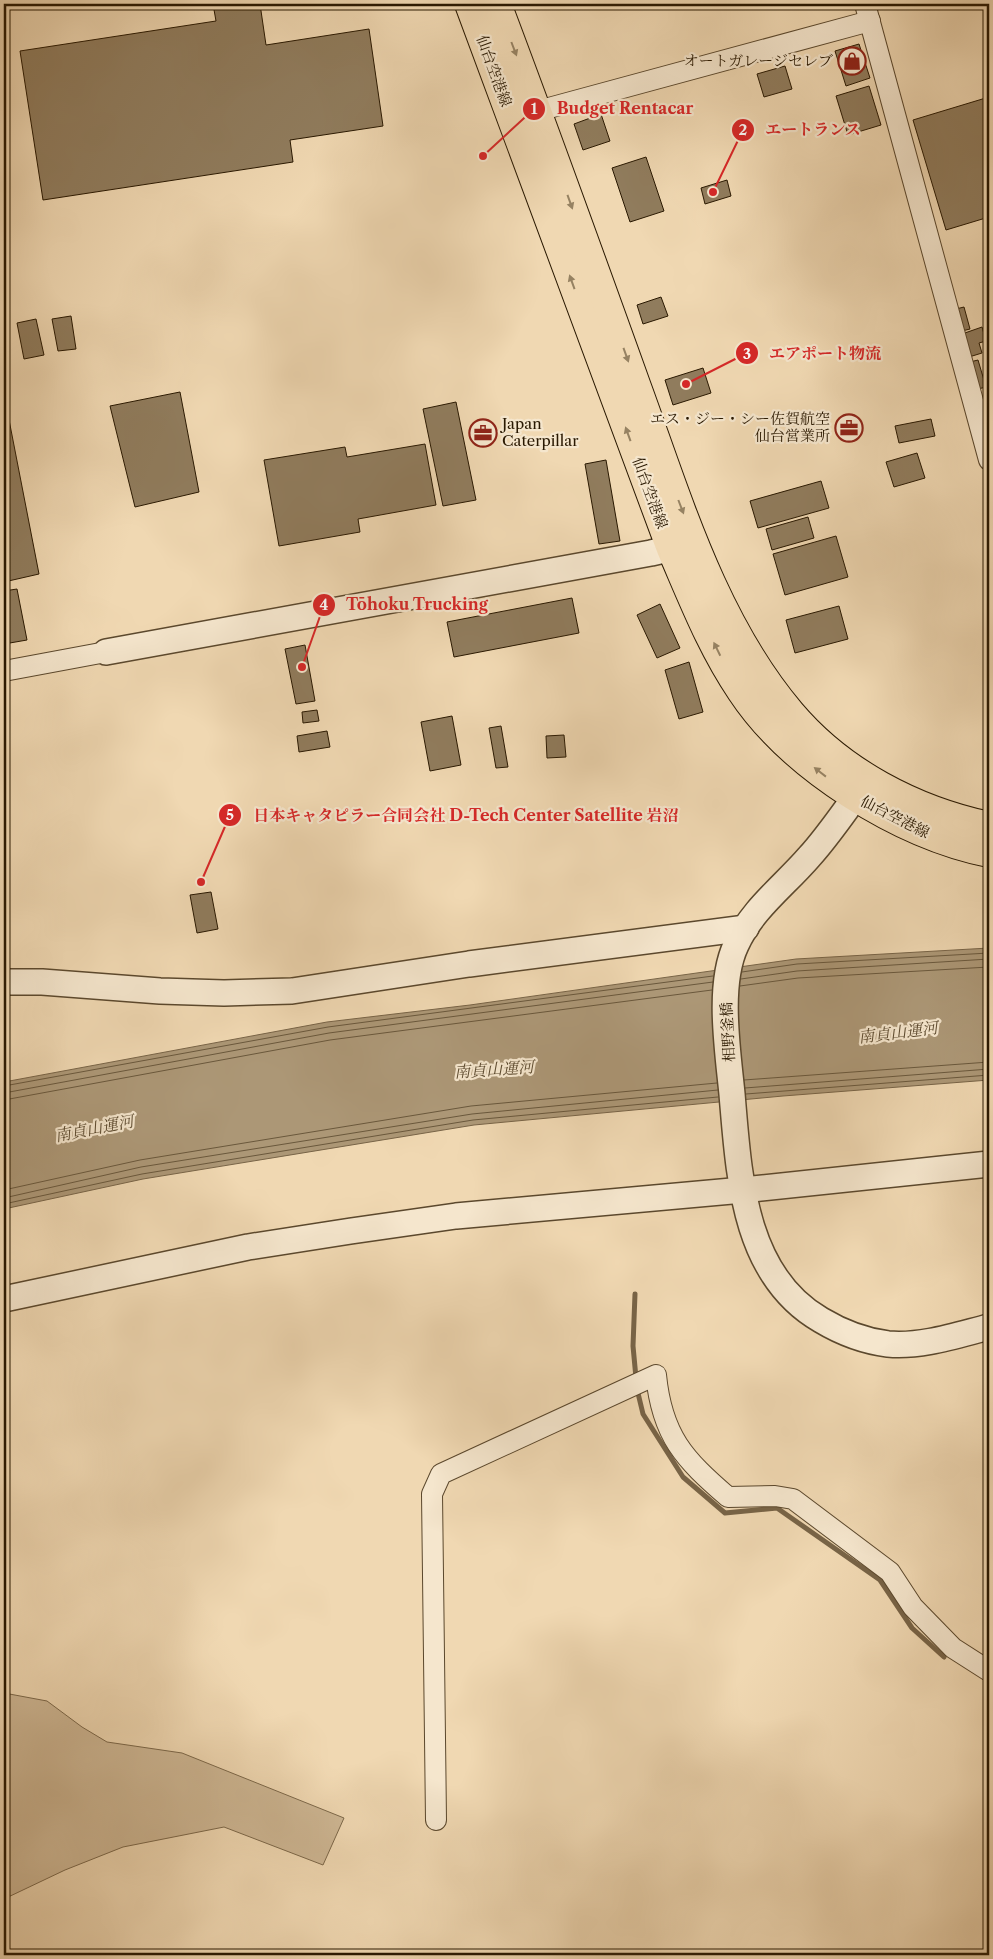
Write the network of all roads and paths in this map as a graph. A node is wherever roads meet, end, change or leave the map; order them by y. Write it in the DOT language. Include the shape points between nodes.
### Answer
graph roads {
  1 [pos="469,4"];
  2 [pos="497,4"];
  3 [pos="867,12"];
  4 [pos="538,111"];
  5 [pos="512,118"];
  6 [pos="989,460"];
  7 [pos="683,546"];
  8 [pos="106,652"];
  9 [pos="4,671"];
  10 [pos="862,788"];
  11 [pos="989,826"];
  12 [pos="989,853"];
  13 [pos="740,937"];
  14 [pos="4,982"];
  15 [pos="989,1164"];
  16 [pos="743,1190"];
  17 [pos="4,1299"];
  18 [pos="989,1327"];
  19 [pos="989,1671"];
  20 [pos="436,1820"];
  1 -- 5 [label="main road, 仙台空港線"];
  2 -- 4 [label="main road, 仙台空港線, one-way"];
  3 -- 4 [label="street"];
  3 -- 6 [label="street"];
  4 -- 5 [label="street"];
  4 -- 7 [label="main road, 仙台空港線, one-way"];
  7 -- 5 [label="main road, 仙台空港線, one-way"];
  7 -- 8 [label="street"];
  7 -- 10 [label="main road, 仙台空港線" via="723,607 758,672 793,715 834,754"];
  8 -- 9 [label="street"];
  10 -- 11 [label="main road, 仙台空港線" via="902,797"];
  10 -- 12 [label="main road, 仙台空港線" via="924,834"];
  10 -- 13 [label="street" via="810,856 770,897"];
  13 -- 14 [label="street" via="469,964 292,990 197,992"];
  13 -- 16 [label="street, 相野釜橋" via="726,984 725,1023"];
  15 -- 16 [label="street"];
  16 -- 17 [label="street" via="456,1216 351,1231 248,1247"];
  16 -- 18 [label="street, 相野釜橋" via="754,1238 782,1289 811,1314 839,1331 888,1344 947,1338"];
  19 -- 20 [label="street" via="953,1648 913,1607 890,1572 793,1499 728,1497 688,1462 670,1432 658,1397 656,1375 441,1474 432,1494"];
}
